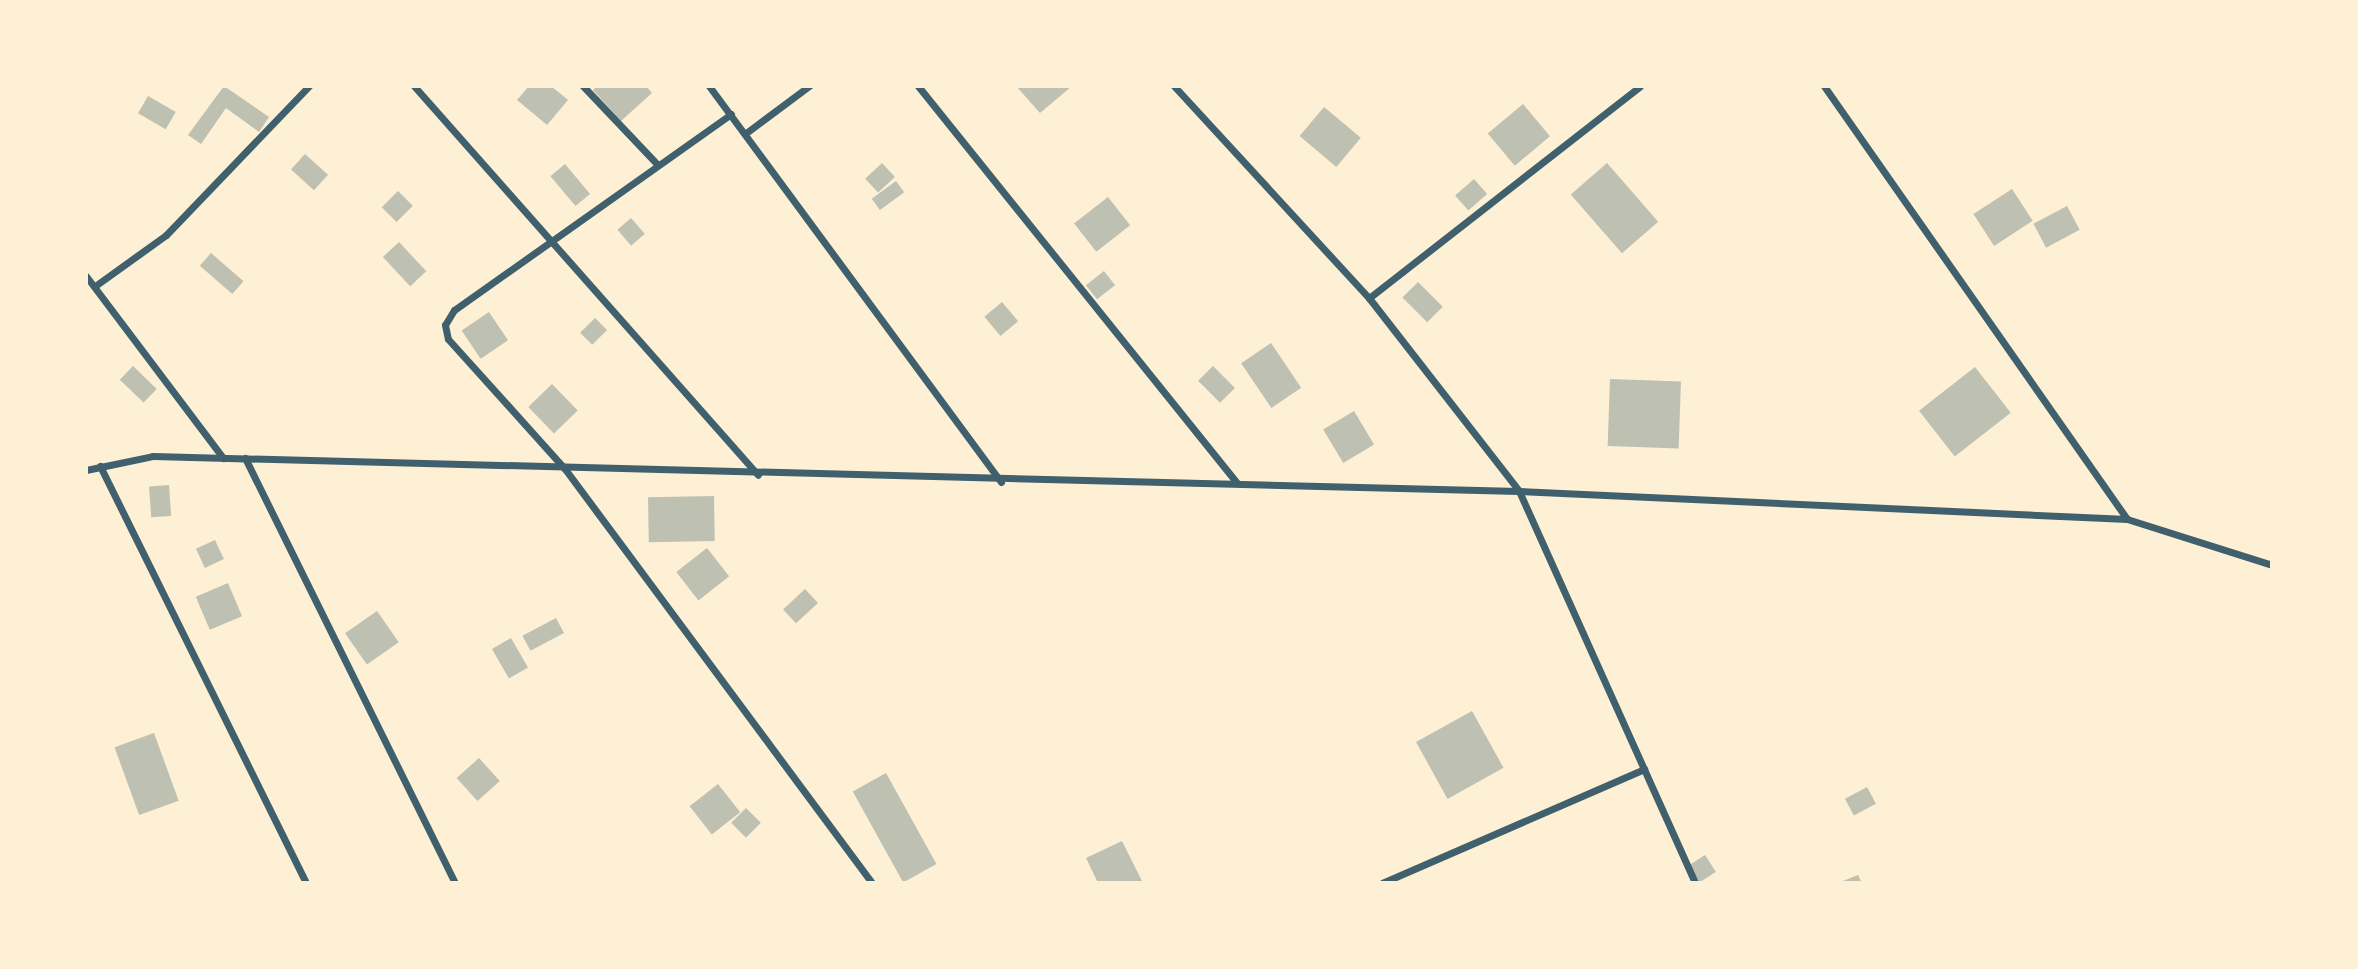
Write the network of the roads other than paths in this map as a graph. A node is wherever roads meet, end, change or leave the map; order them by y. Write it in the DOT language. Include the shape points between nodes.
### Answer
graph roads {
  1 [pos="309,86"];
  2 [pos="414,86"];
  3 [pos="583,86"];
  4 [pos="709,86"];
  5 [pos="809,86"];
  6 [pos="918,86"];
  7 [pos="1174,86"];
  8 [pos="1640,86"];
  9 [pos="1824,86"];
  10 [pos="731,114"];
  11 [pos="746,133"];
  12 [pos="658,165"];
  13 [pos="554,237"];
  14 [pos="86,276"];
  15 [pos="95,286"];
  16 [pos="1369,298"];
  17 [pos="223,458"];
  18 [pos="245,458"];
  19 [pos="100,466"];
  20 [pos="565,469"];
  21 [pos="86,470"];
  22 [pos="758,475"];
  23 [pos="1001,482"];
  24 [pos="1237,483"];
  25 [pos="1519,491"];
  26 [pos="2127,519"];
  27 [pos="2272,565"];
  28 [pos="1644,769"];
  29 [pos="306,883"];
  30 [pos="455,883"];
  31 [pos="872,883"];
  32 [pos="1382,883"];
  33 [pos="1695,883"];
  1 -- 15 [label="street" via="166,235"];
  2 -- 13 [label="street"];
  3 -- 12 [label="street"];
  4 -- 10 [label="street"];
  5 -- 11 [label="street"];
  6 -- 24 [label="street"];
  7 -- 16 [label="street"];
  8 -- 16 [label="street"];
  9 -- 26 [label="street"];
  10 -- 11 [label="street"];
  10 -- 12 [label="street"];
  11 -- 23 [label="street"];
  12 -- 13 [label="street"];
  13 -- 20 [label="street" via="454,310 445,325 447,339"];
  13 -- 22 [label="street"];
  14 -- 15 [label="street"];
  15 -- 17 [label="street"];
  16 -- 25 [label="street"];
  17 -- 18 [label="street"];
  17 -- 19 [label="street" via="153,456"];
  18 -- 20 [label="street"];
  18 -- 30 [label="street"];
  19 -- 21 [label="street"];
  19 -- 29 [label="street"];
  20 -- 22 [label="street"];
  20 -- 31 [label="street"];
  22 -- 23 [label="street"];
  23 -- 24 [label="street"];
  24 -- 25 [label="street"];
  25 -- 26 [label="street"];
  25 -- 28 [label="street"];
  26 -- 27 [label="street"];
  28 -- 32 [label="street"];
  28 -- 33 [label="street"];
}
